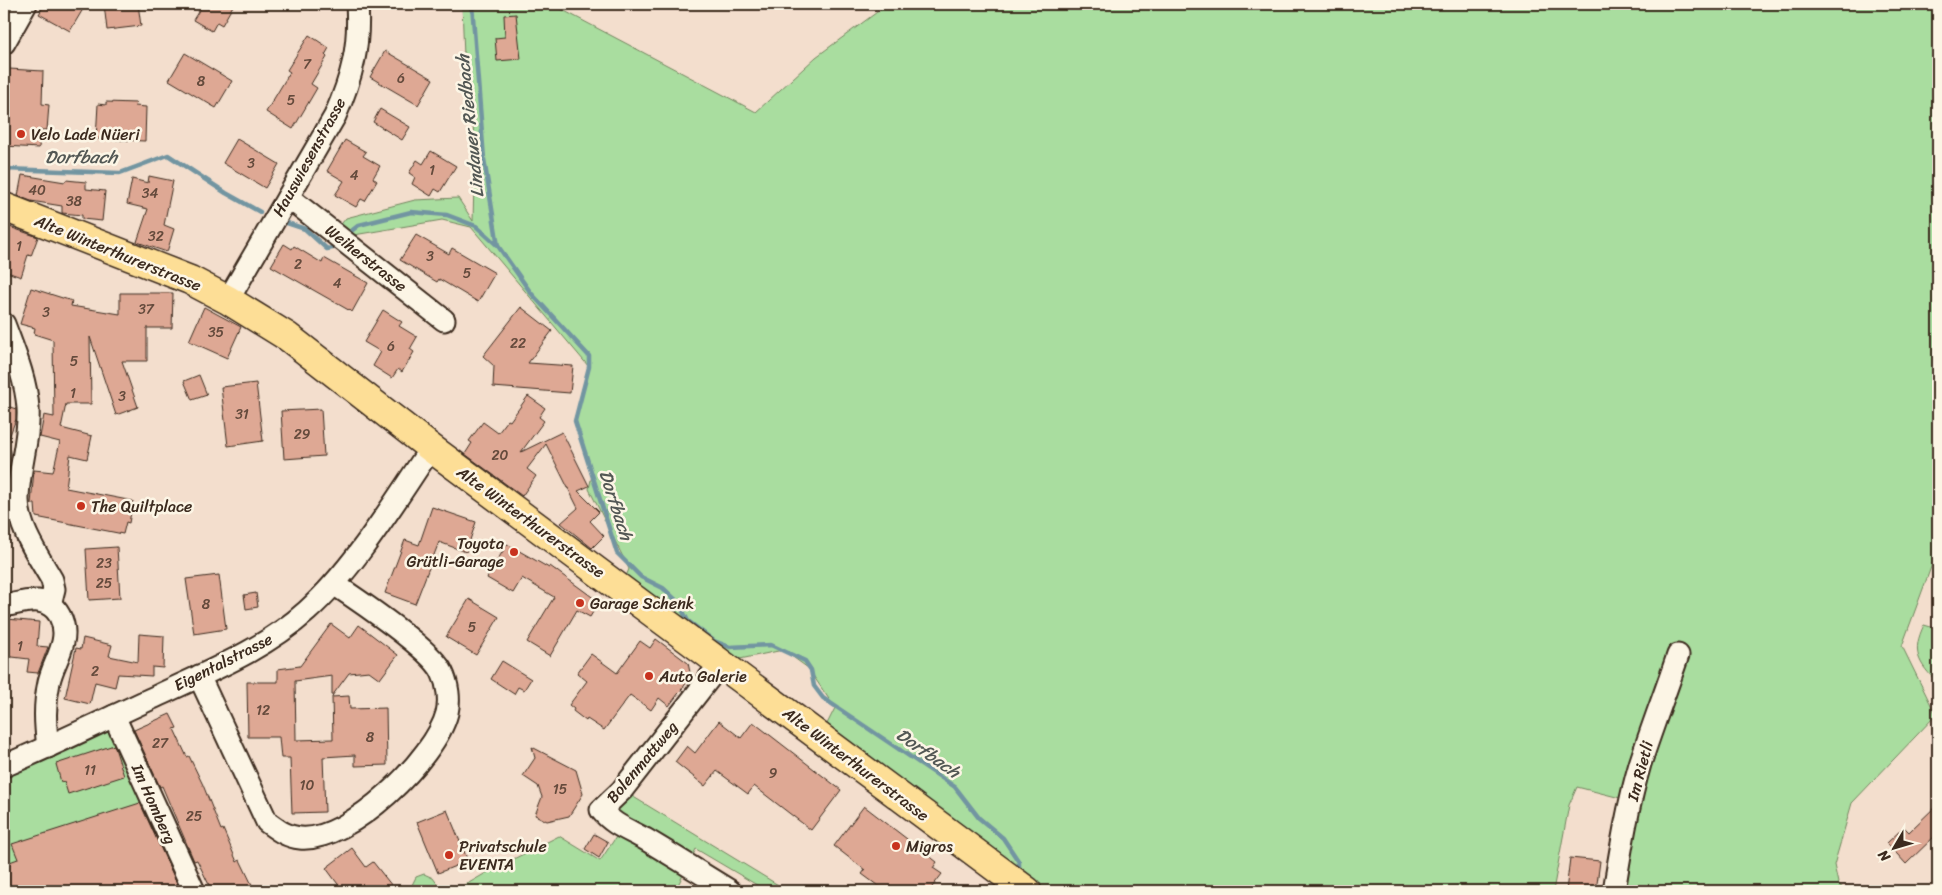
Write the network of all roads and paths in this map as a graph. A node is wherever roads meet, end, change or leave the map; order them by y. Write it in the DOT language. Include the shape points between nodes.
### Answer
graph roads {
  1 [pos="26,4"];
  2 [pos="357,4"];
  3 [pos="4,43"];
  4 [pos="288,197"];
  5 [pos="4,207"];
  6 [pos="228,300"];
  7 [pos="444,320"];
  8 [pos="4,324"];
  9 [pos="431,448"];
  10 [pos="334,584"];
  11 [pos="50,605"];
  12 [pos="4,606"];
  13 [pos="1678,655"];
  14 [pos="721,663"];
  15 [pos="199,676"];
  16 [pos="114,716"];
  17 [pos="48,747"];
  18 [pos="4,766"];
  19 [pos="194,891"];
  20 [pos="730,891"];
  21 [pos="1027,891"];
  22 [pos="1614,891"];
  1 -- 3 [label="street"];
  2 -- 4 [label="street, Hauswiesenstrasse" via="357,46 348,85 335,116"];
  4 -- 6 [label="street, Hauswiesenstrasse"];
  4 -- 7 [label="street, Weiherstrasse"];
  5 -- 6 [label="main road, Alte Winterthurerstrasse" via="160,267"];
  6 -- 9 [label="main road, Alte Winterthurerstrasse" via="288,337"];
  8 -- 11 [label="street" via="25,386 28,408 18,500 22,523 52,580 54,589"];
  9 -- 10 [label="street, Eigentalstrasse"];
  9 -- 14 [label="main road, Alte Winterthurerstrasse"];
  10 -- 15 [label="street, Eigentalstrasse" via="284,630"];
  10 -- 15 [label="street" via="428,654 442,672 448,692 447,712 436,738 387,796 363,815 326,835 302,838 284,834 267,822"];
  11 -- 12 [label="street" via="34,601"];
  11 -- 17 [label="street" via="62,620 64,641 50,681 44,718"];
  13 -- 22 [label="street, Im Rietli" via="1640,766 1624,830"];
  14 -- 20 [label="street, Bolenmattweg" via="622,790 601,810 622,828"];
  14 -- 21 [label="main road, Alte Winterthurerstrasse"];
  15 -- 16 [label="street, Eigentalstrasse"];
  16 -- 17 [label="street, Eigentalstrasse"];
  16 -- 19 [label="street, Im Homberg"];
  17 -- 18 [label="street, Eigentalstrasse"];
}
